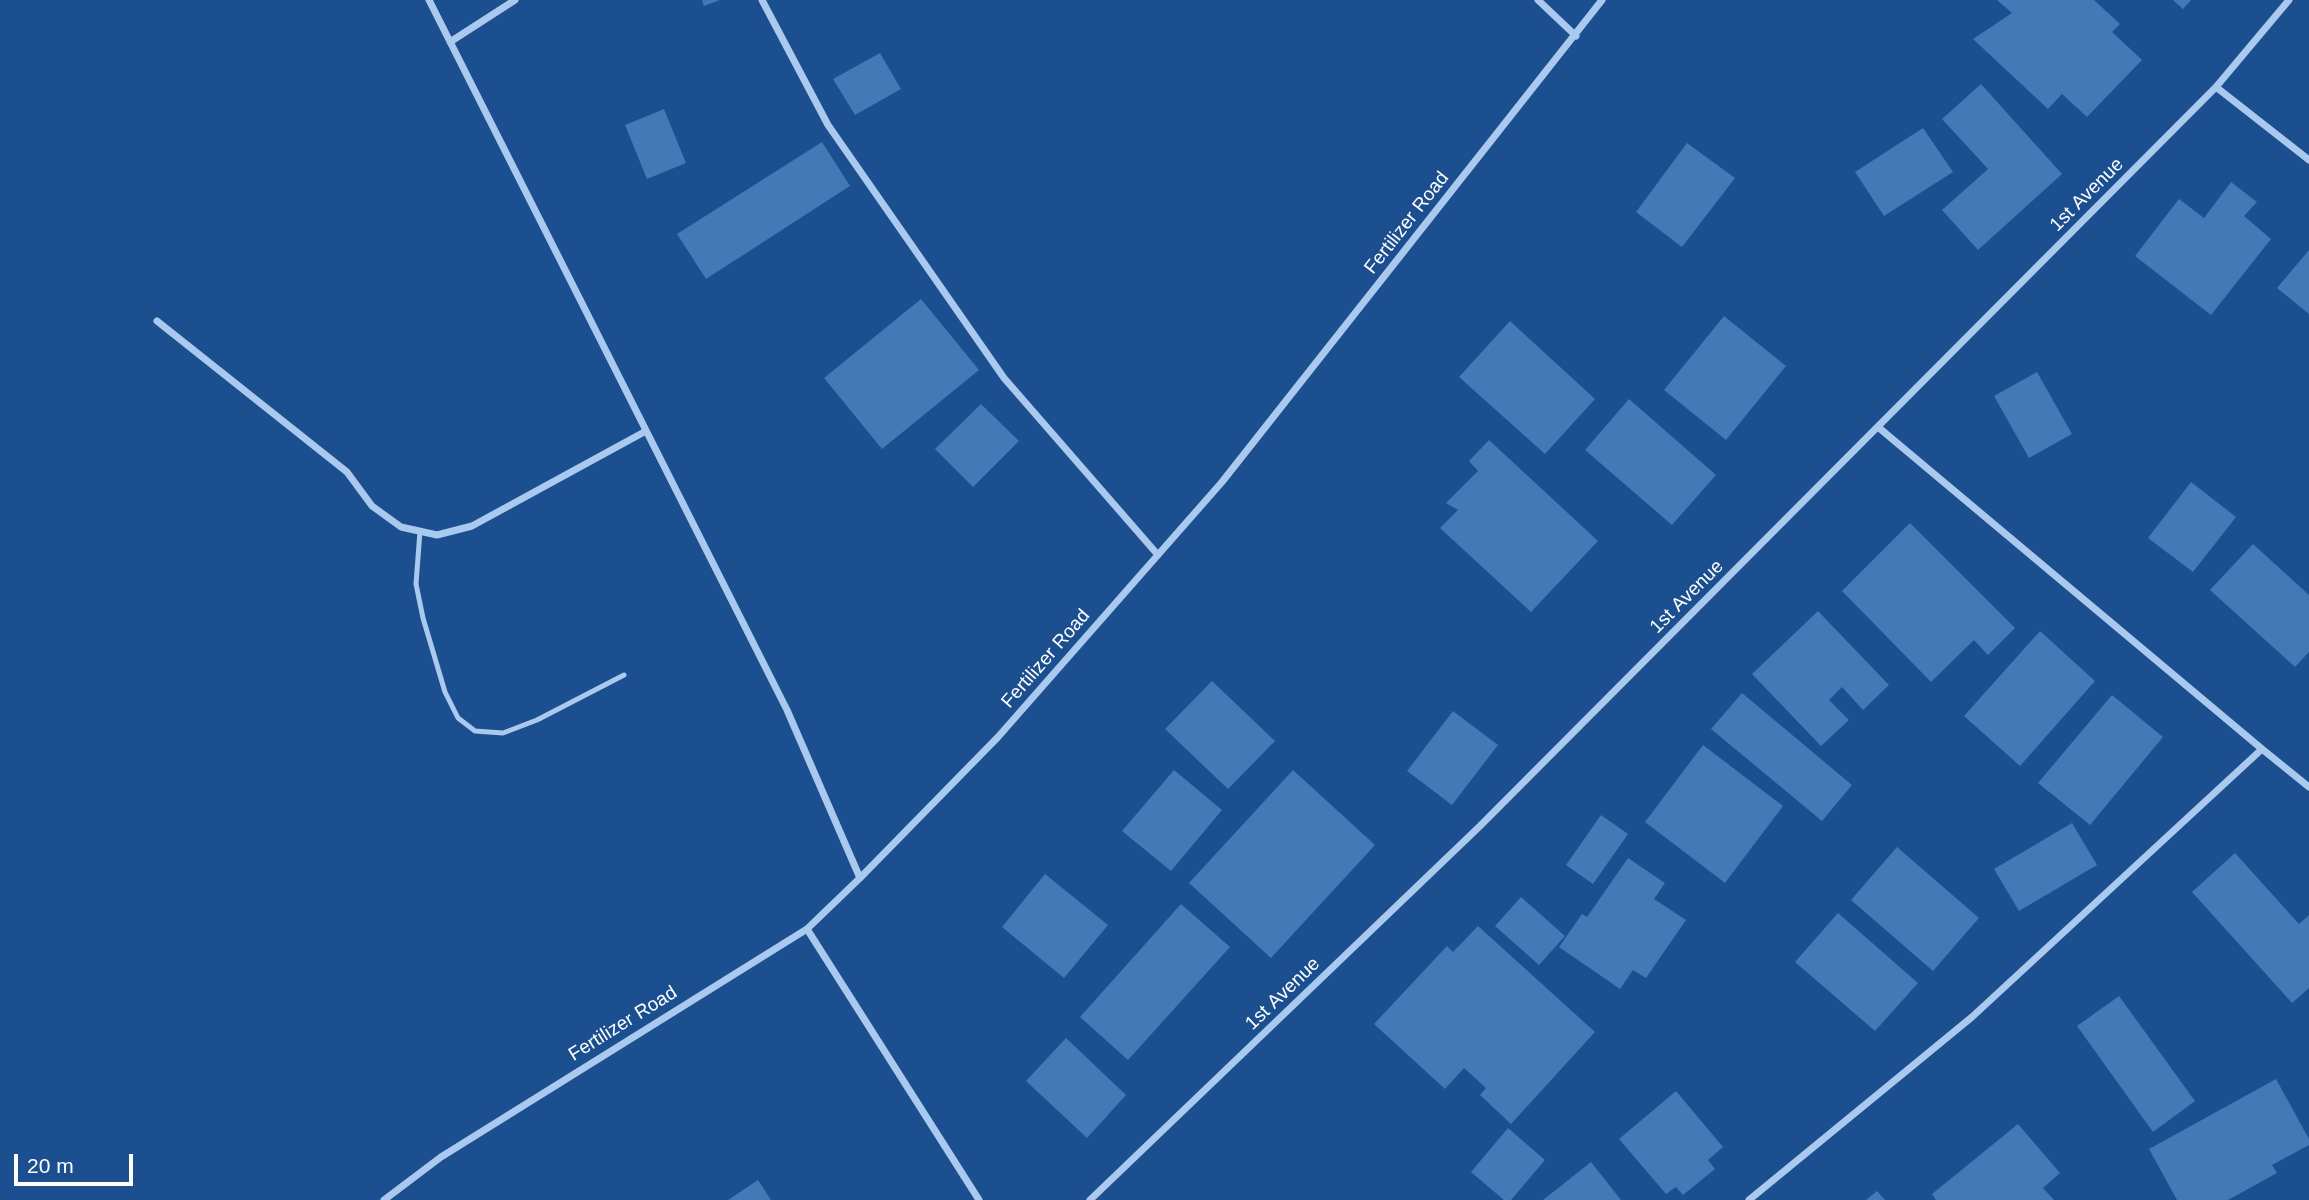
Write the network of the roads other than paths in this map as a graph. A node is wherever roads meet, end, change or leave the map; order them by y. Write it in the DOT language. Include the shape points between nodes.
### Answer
graph roads {
  1 [pos="429,0"];
  2 [pos="515,0"];
  3 [pos="762,0"];
  4 [pos="1538,0"];
  5 [pos="1602,0"];
  6 [pos="2290,0"];
  7 [pos="1576,36"];
  8 [pos="450,42"];
  9 [pos="2216,87"];
  10 [pos="2309,160"];
  11 [pos="158,321"];
  12 [pos="1878,427"];
  13 [pos="646,431"];
  14 [pos="420,531"];
  15 [pos="1158,555"];
  16 [pos="624,675"];
  17 [pos="2262,749"];
  18 [pos="2309,787"];
  19 [pos="860,878"];
  20 [pos="807,929"];
  21 [pos="384,1200"];
  22 [pos="979,1200"];
  23 [pos="1090,1200"];
  24 [pos="1749,1200"];
  1 -- 8 [label="street"];
  2 -- 8 [label="street"];
  3 -- 15 [label="street" via="828,125 1004,378"];
  4 -- 7 [label="street"];
  5 -- 7 [label="street, Fertilizer Road"];
  6 -- 9 [label="street, 1st Avenue"];
  7 -- 15 [label="street, Fertilizer Road" via="1222,482"];
  8 -- 13 [label="street"];
  9 -- 10 [label="street"];
  9 -- 12 [label="street, 1st Avenue"];
  11 -- 14 [label="street" via="347,472 372,506 401,527"];
  12 -- 17 [label="street"];
  12 -- 23 [label="street, 1st Avenue" via="1480,827"];
  13 -- 14 [label="street" via="472,526 437,535"];
  13 -- 19 [label="street" via="787,710"];
  14 -- 16 [label="lane" via="416,584 423,618 445,692 458,718 475,731 503,733"];
  15 -- 19 [label="street, Fertilizer Road" via="998,737"];
  17 -- 18 [label="street"];
  17 -- 24 [label="street" via="1972,1017"];
  19 -- 20 [label="street, Fertilizer Road"];
  20 -- 21 [label="street, Fertilizer Road" via="442,1157"];
  20 -- 22 [label="street"];
}
